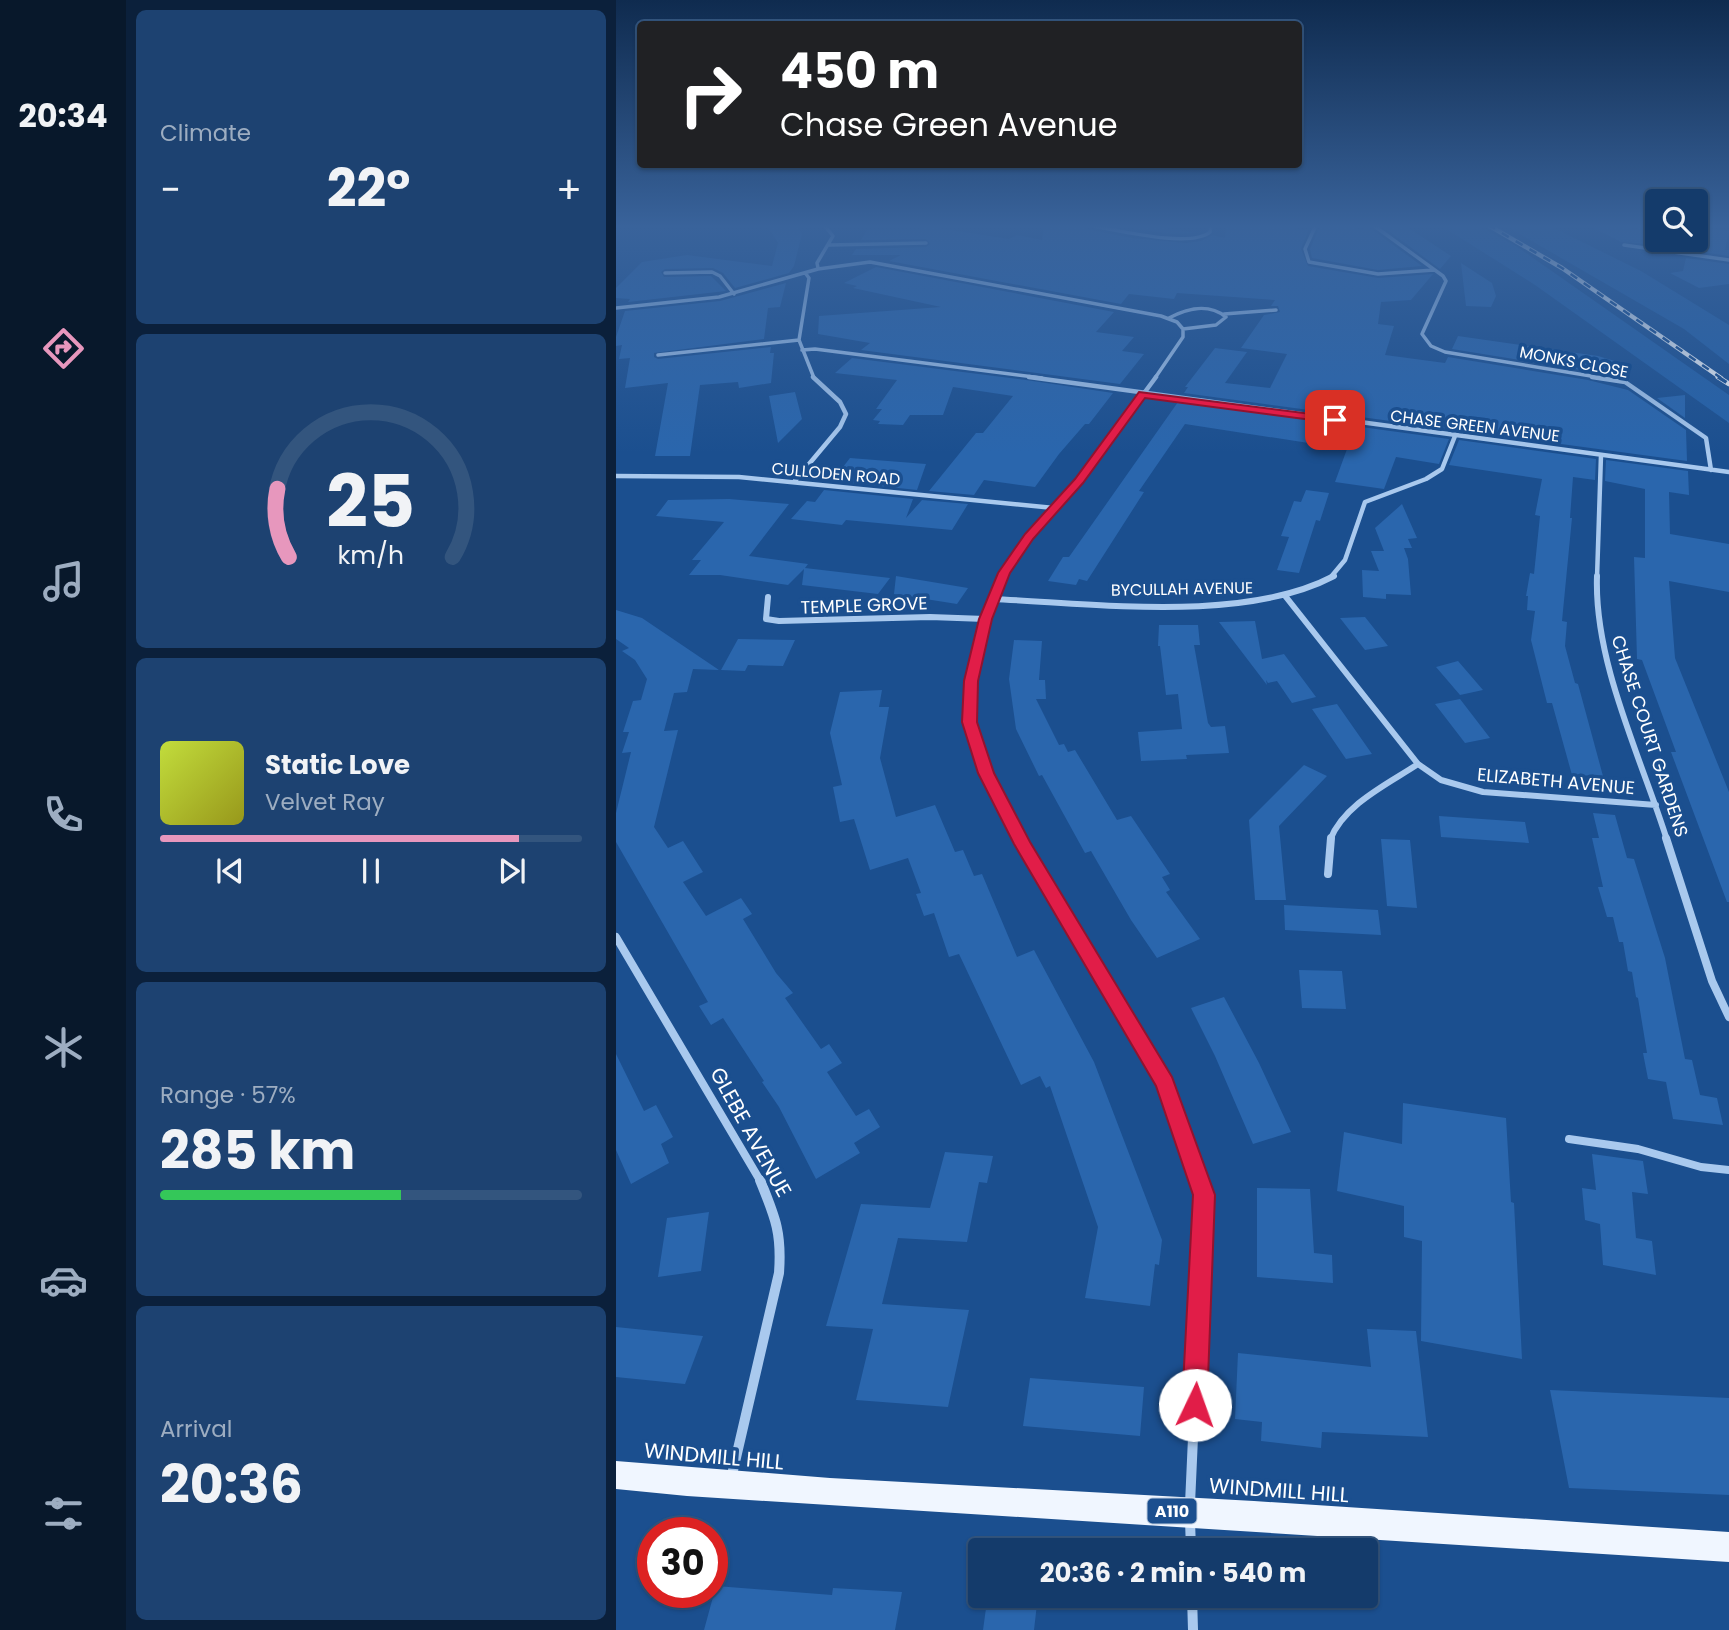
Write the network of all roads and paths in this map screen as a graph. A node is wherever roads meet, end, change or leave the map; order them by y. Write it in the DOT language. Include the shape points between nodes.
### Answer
graph roads {
  1 [pos="696,301"];
  2 [pos="805,301"];
  3 [pos="1078,301"];
  4 [pos="1437,301"];
  5 [pos="616,308"];
  6 [pos="1276,310"];
  7 [pos="1224,314"];
  8 [pos="1168,318"];
  9 [pos="1183,328"];
  10 [pos="799,340"];
  11 [pos="802,350"];
  12 [pos="658,355"];
  13 [pos="1143,394"];
  14 [pos="1455,436"];
  15 [pos="1601,455"];
  16 [pos="1711,470"];
  17 [pos="1729,472"];
  18 [pos="616,477"];
  19 [pos="794,482"];
  20 [pos="1054,508"];
  21 [pos="768,597"];
  22 [pos="1286,597"];
  23 [pos="992,599"];
  24 [pos="985,619"];
  25 [pos="1418,764"];
  26 [pos="1656,805"];
  27 [pos="1328,874"];
  28 [pos="616,937"];
  29 [pos="1729,1017"];
  30 [pos="1569,1139"];
  31 [pos="1729,1170"];
  32 [pos="616,1475"];
  33 [pos="729,1487"];
  34 [pos="1190,1512"];
  35 [pos="1191,1538"];
  36 [pos="1729,1547"];
  37 [pos="1192,1608"];
  38 [pos="1193,1630"];
  1 -- 5 [label="street"];
  2 -- 10 [label="street"];
  3 -- 8 [label="street"];
  4 -- 16 [label="street, MONKS CLOSE" via="1422,334 1432,346 1634,386 1706,438"];
  6 -- 7 [label="street"];
  7 -- 8 [label="street" via="1185,309"];
  7 -- 9 [label="street" via="1225,320 1216,325"];
  8 -- 9 [label="street"];
  9 -- 13 [label="street" via="1183,337"];
  10 -- 11 [label="street"];
  10 -- 12 [label="street"];
  11 -- 13 [label="street, CHASE GREEN AVENUE"];
  11 -- 19 [label="street" via="815,379 839,398 846,414"];
  13 -- 14 [label="street, CHASE GREEN AVENUE"];
  13 -- 20 [label="street"];
  14 -- 15 [label="street, CHASE GREEN AVENUE"];
  14 -- 22 [label="street, BYCULLAH AVENUE" via="1442,469 1365,502 1336,575"];
  15 -- 16 [label="street, CHASE GREEN AVENUE"];
  15 -- 26 [label="street, CHASE COURT GARDENS" via="1599,631"];
  16 -- 17 [label="street, CHASE GREEN AVENUE"];
  18 -- 19 [label="street, CULLODEN ROAD"];
  19 -- 20 [label="street, CULLODEN ROAD"];
  20 -- 23 [label="street" via="1017,552"];
  21 -- 24 [label="street, TEMPLE GROVE" via="766,620"];
  22 -- 23 [label="street, BYCULLAH AVENUE" via="1202,604"];
  22 -- 25 [label="street, ELIZABETH AVENUE"];
  23 -- 24 [label="street"];
  24 -- 34 [label="street" via="971,681 970,722 976,747 1023,844 1165,1083 1204,1195"];
  25 -- 26 [label="street, ELIZABETH AVENUE" via="1441,780 1483,792"];
  25 -- 27 [label="street" via="1362,801 1336,828 1328,852"];
  26 -- 29 [label="street, CHASE COURT GARDENS" via="1712,981"];
  28 -- 33 [label="street, GLEBE AVENUE" via="759,1178 778,1225 779,1273"];
  30 -- 31 [label="street" via="1643,1150 1689,1167"];
  32 -- 33 [label="main road, WINDMILL HILL / A110"];
  33 -- 34 [label="main road, WINDMILL HILL / A110"];
  34 -- 35 [label="street"];
  34 -- 36 [label="main road, WINDMILL HILL / A110"];
  37 -- 38 [label="street"];
}
